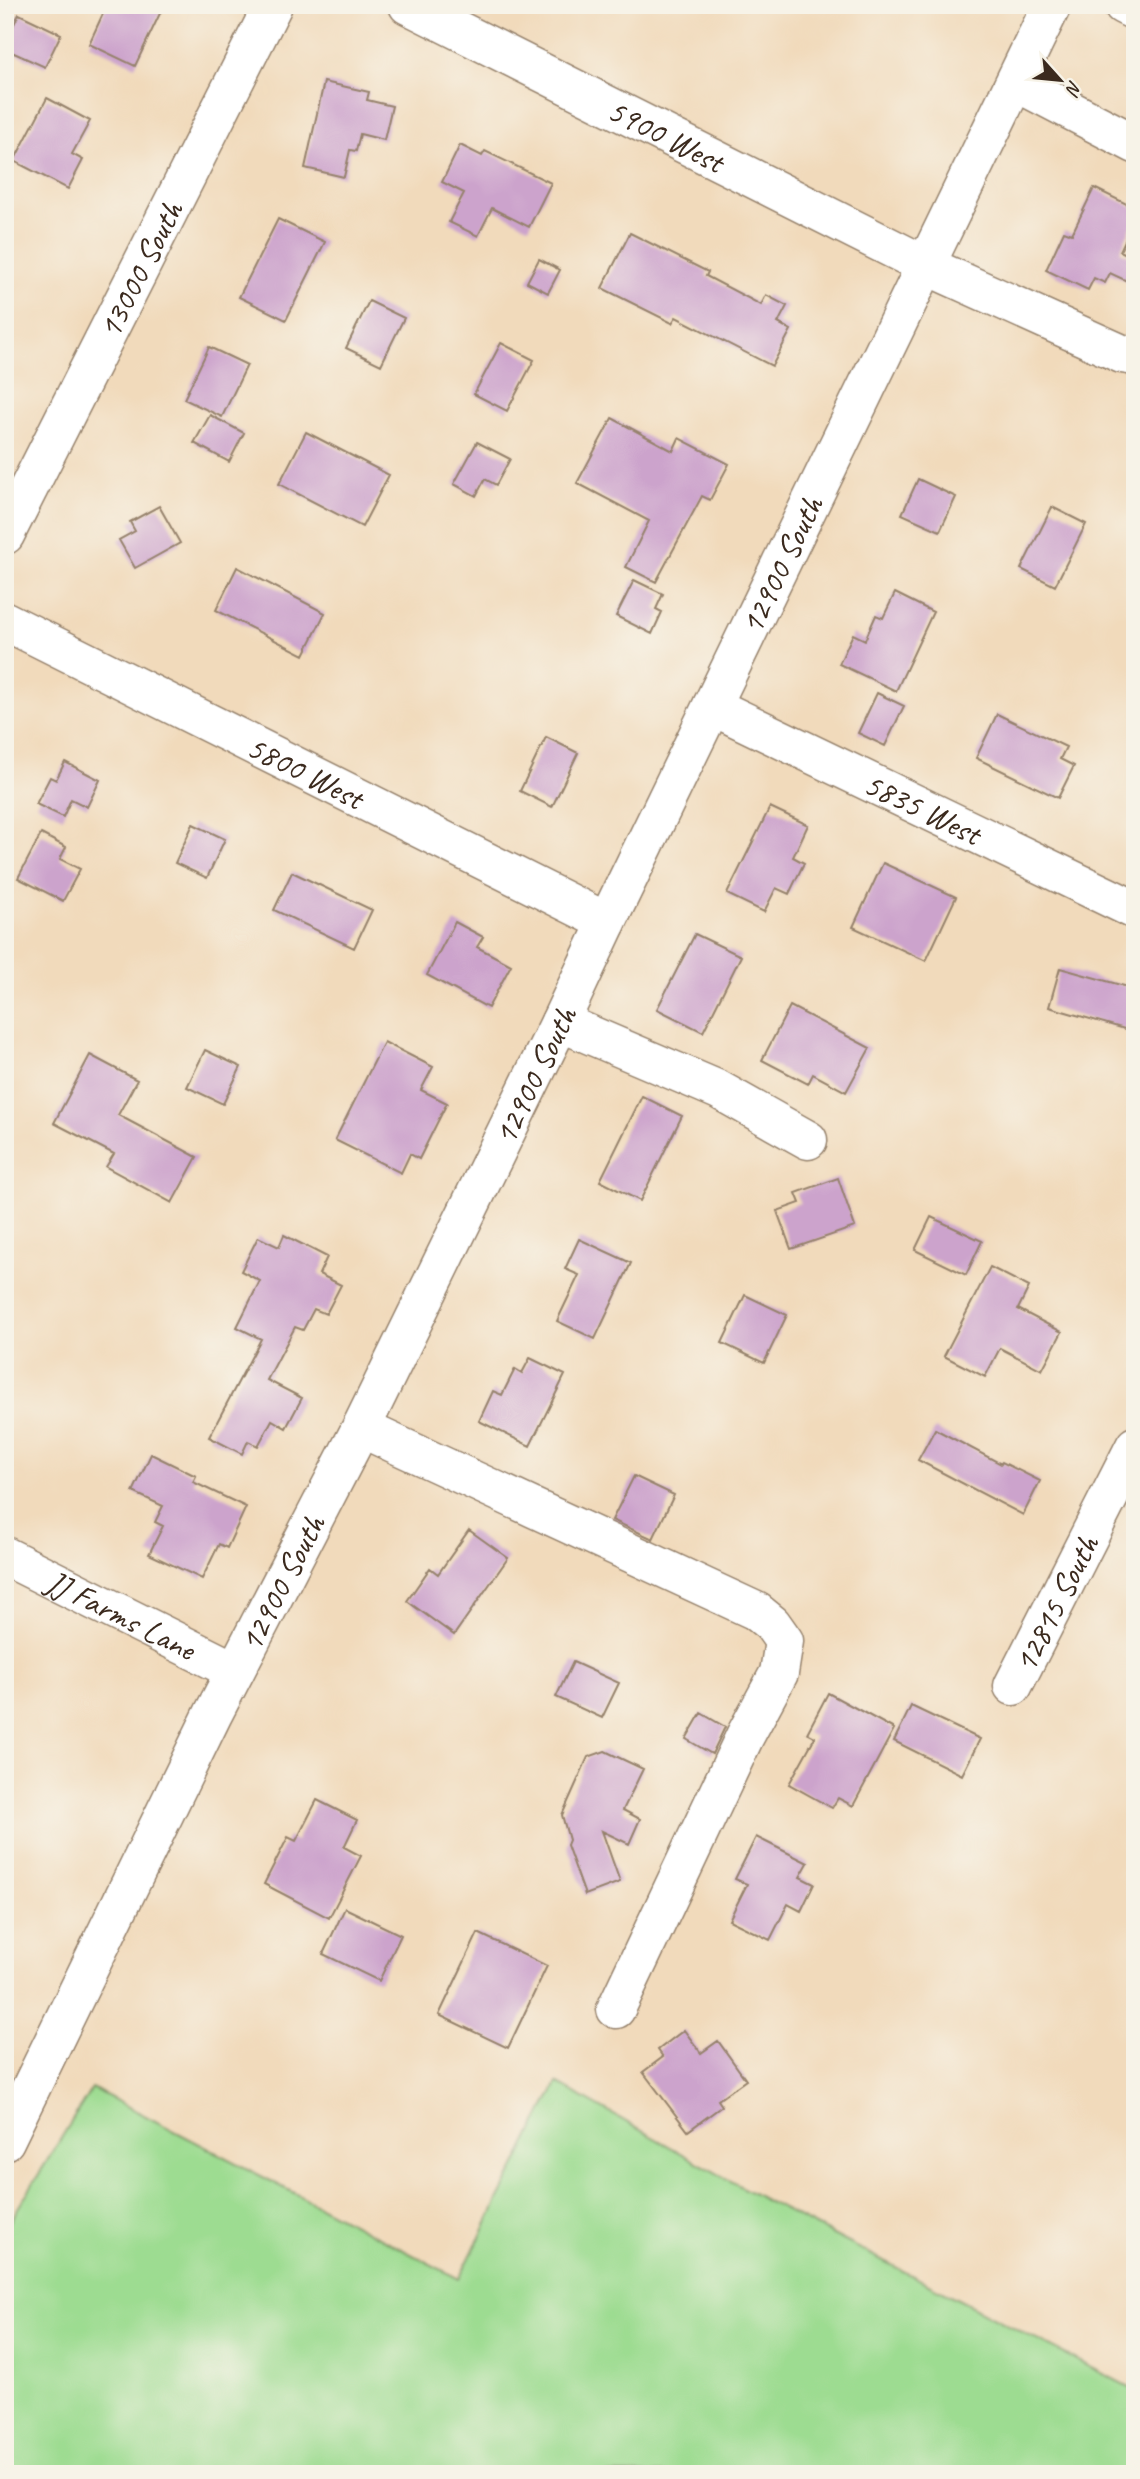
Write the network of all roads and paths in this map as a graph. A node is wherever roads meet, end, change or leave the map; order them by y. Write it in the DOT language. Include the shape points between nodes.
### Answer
graph roads {
  1 [pos="273,5"];
  2 [pos="408,5"];
  3 [pos="1052,5"];
  4 [pos="1123,5"];
  5 [pos="1135,11"];
  6 [pos="1016,82"];
  7 [pos="1135,144"];
  8 [pos="925,265"];
  9 [pos="1135,356"];
  10 [pos="5,535"];
  11 [pos="5,621"];
  12 [pos="712,706"];
  13 [pos="1135,910"];
  14 [pos="607,922"];
  15 [pos="561,1022"];
  16 [pos="808,1140"];
  17 [pos="360,1428"];
  18 [pos="1135,1446"];
  19 [pos="5,1556"];
  20 [pos="235,1671"];
  21 [pos="1013,1686"];
  22 [pos="616,2009"];
  23 [pos="5,2141"];
  1 -- 10 [label="street, 13000 South"];
  2 -- 8 [label="street, 5900 West"];
  3 -- 6 [label="street, 12900 South"];
  4 -- 5 [label="street"];
  6 -- 7 [label="street"];
  6 -- 8 [label="street, 12900 South"];
  8 -- 9 [label="street, 5900 West"];
  8 -- 12 [label="street, 12900 South"];
  11 -- 14 [label="street, 5800 West"];
  12 -- 13 [label="street, 5835 West"];
  12 -- 14 [label="street, 12900 South"];
  14 -- 15 [label="street, 12900 South"];
  15 -- 16 [label="street" via="719,1090"];
  15 -- 17 [label="street, 12900 South"];
  17 -- 20 [label="street, 12900 South"];
  17 -- 22 [label="street" via="756,1611 784,1641 779,1673"];
  18 -- 21 [label="street, 12815 South"];
  19 -- 20 [label="street, JJ Farms Lane"];
  20 -- 23 [label="street, 12900 South"];
}
